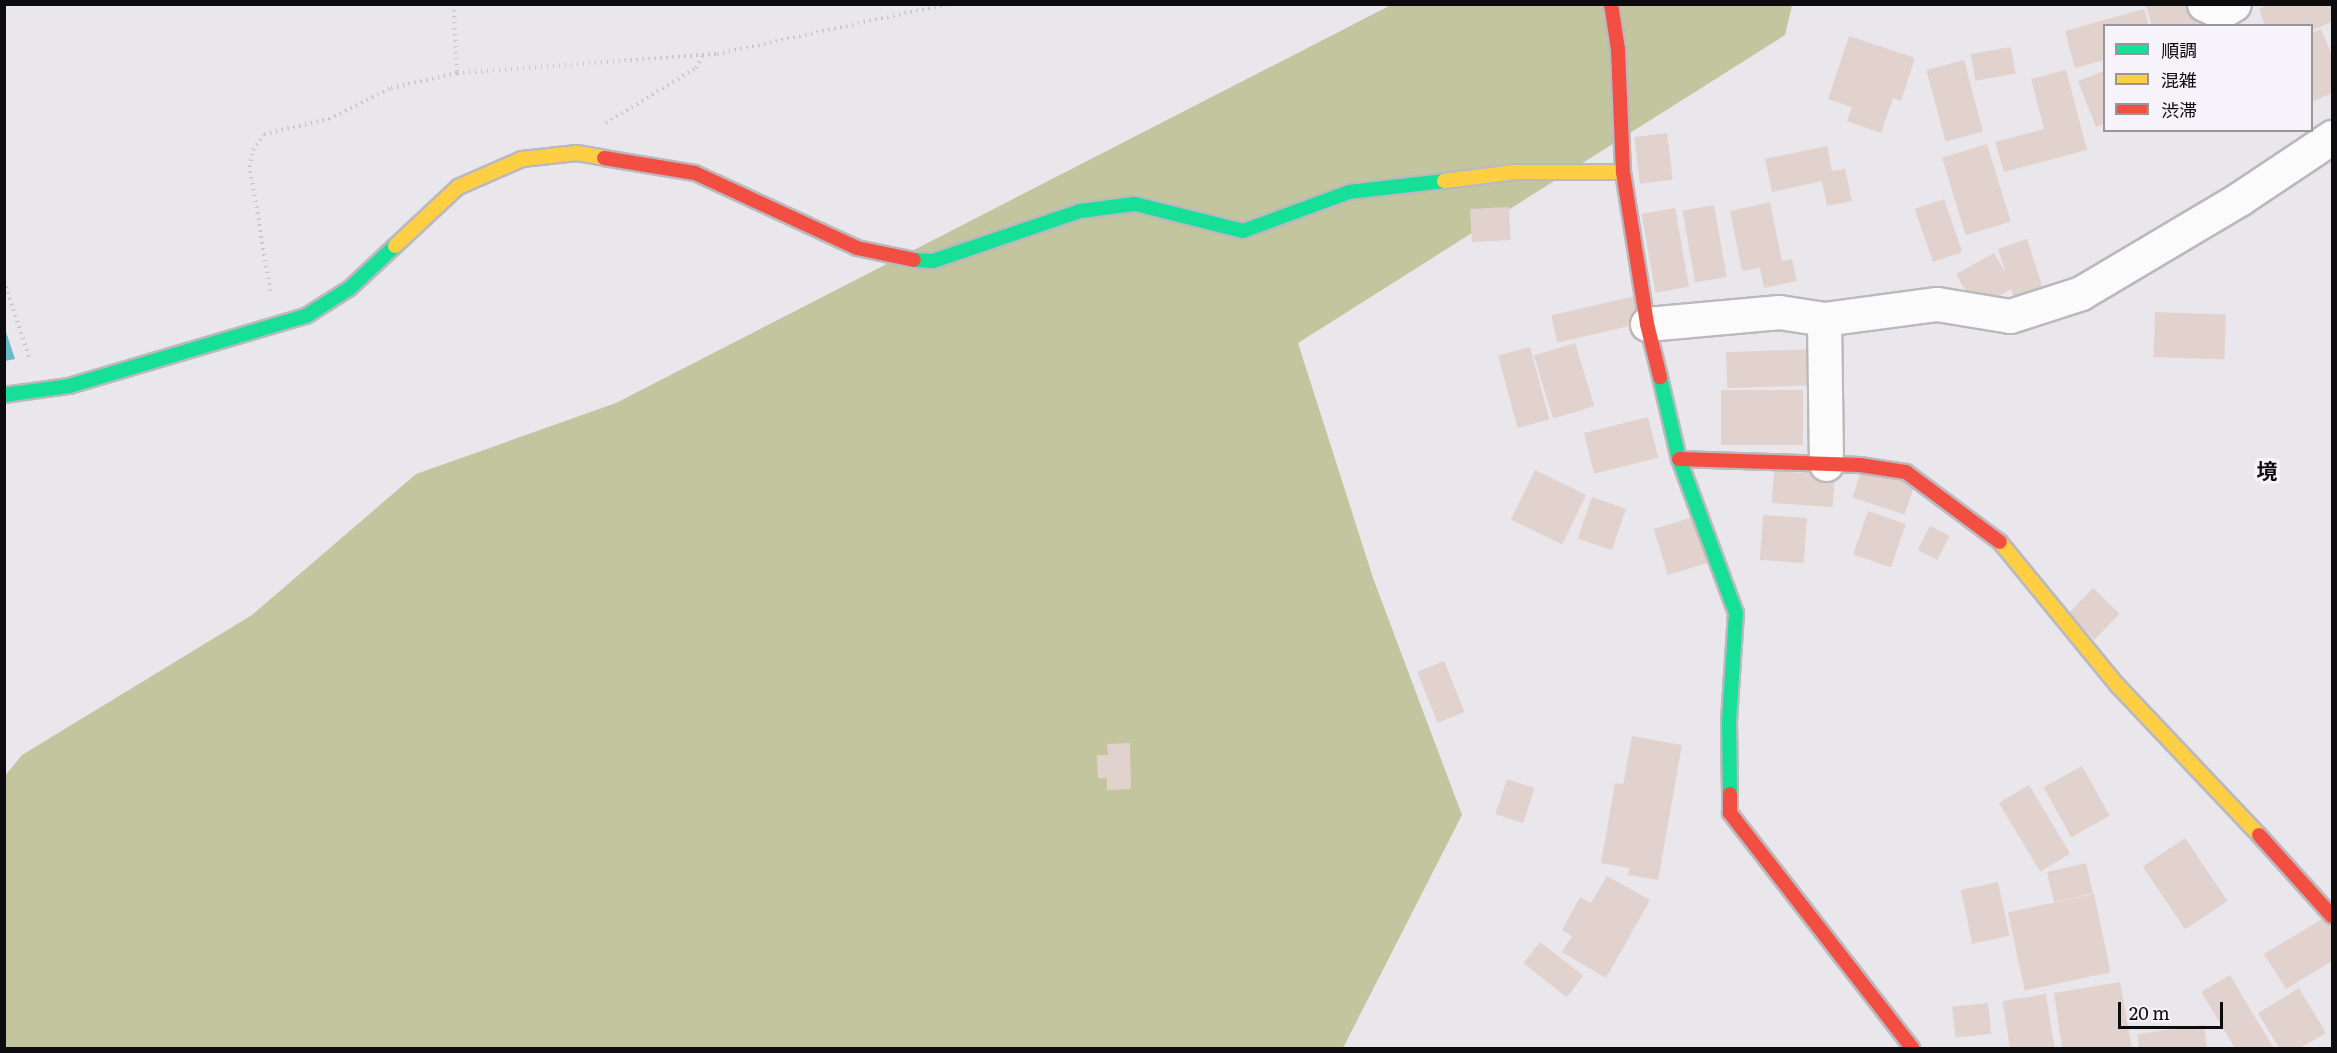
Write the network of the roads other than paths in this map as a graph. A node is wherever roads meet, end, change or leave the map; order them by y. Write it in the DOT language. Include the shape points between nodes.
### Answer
graph roads {
  1 [pos="1611,4"];
  2 [pos="2204,4"];
  3 [pos="2234,4"];
  4 [pos="2332,137"];
  5 [pos="1623,172"];
  6 [pos="1824,319"];
  7 [pos="1647,324"];
  8 [pos="4,395"];
  9 [pos="1678,459"];
  10 [pos="1826,464"];
  11 [pos="2332,916"];
  12 [pos="1912,1048"];
  1 -- 5 [label="street" via="1618,49"];
  2 -- 3 [label="street" via="2221,12"];
  4 -- 6 [label="street" via="2239,199 2081,293 2010,316 1937,304"];
  5 -- 7 [label="street"];
  5 -- 8 [label="street" via="1515,172 1349,192 1243,231 1136,204 1080,211 933,261 893,258 857,248 695,173 577,153 522,159 458,187 350,288 306,316 69,386"];
  6 -- 7 [label="street" via="1779,312"];
  6 -- 10 [label="street"];
  7 -- 9 [label="street"];
  9 -- 10 [label="street"];
  9 -- 12 [label="street" via="1736,613 1729,721 1730,813"];
  10 -- 11 [label="street" via="1906,472 1994,534 2118,686 2209,779"];
}
